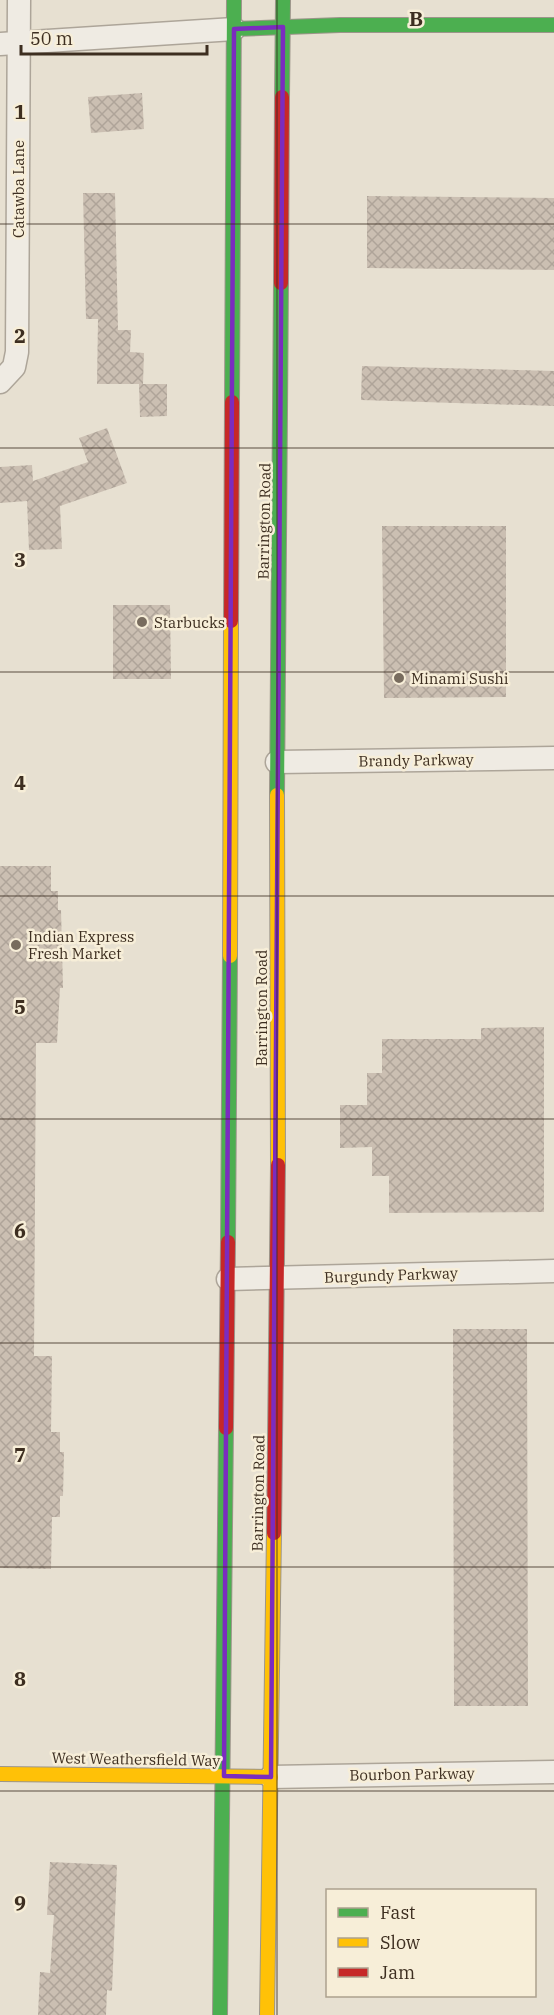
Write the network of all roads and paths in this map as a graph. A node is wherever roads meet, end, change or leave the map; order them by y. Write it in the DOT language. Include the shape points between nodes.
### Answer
graph roads {
  1 [pos="19,0"];
  2 [pos="234,0"];
  3 [pos="283,0"];
  4 [pos="554,26"];
  5 [pos="283,27"];
  6 [pos="234,29"];
  7 [pos="10,44"];
  8 [pos="4,379"];
  9 [pos="554,758"];
  10 [pos="278,762"];
  11 [pos="554,1271"];
  12 [pos="228,1279"];
  13 [pos="278,1279"];
  14 [pos="554,1772"];
  15 [pos="0,1774"];
  16 [pos="224,1776"];
  17 [pos="271,1777"];
  18 [pos="220,2015"];
  19 [pos="267,2015"];
  1 -- 7 [label="street, Catawba Lane"];
  2 -- 6 [label="main road, Barrington Road"];
  3 -- 5 [label="main road, Barrington Road"];
  4 -- 5 [label="main road"];
  5 -- 6 [label="main road"];
  5 -- 10 [label="main road, Barrington Road"];
  6 -- 7 [label="street"];
  6 -- 12 [label="main road, Barrington Road"];
  7 -- 8 [label="street, Catawba Lane" via="17,360"];
  9 -- 10 [label="street, Brandy Parkway"];
  10 -- 13 [label="main road, Barrington Road"];
  11 -- 13 [label="street, Burgundy Parkway"];
  12 -- 13 [label="street, Burgundy Parkway"];
  12 -- 16 [label="main road, Barrington Road"];
  13 -- 17 [label="main road, Barrington Road"];
  14 -- 17 [label="street, Bourbon Parkway"];
  15 -- 16 [label="main road, West Weathersfield Way"];
  16 -- 17 [label="main road, West Weathersfield Way"];
  16 -- 18 [label="main road, Barrington Road"];
  17 -- 19 [label="main road, Barrington Road"];
}
